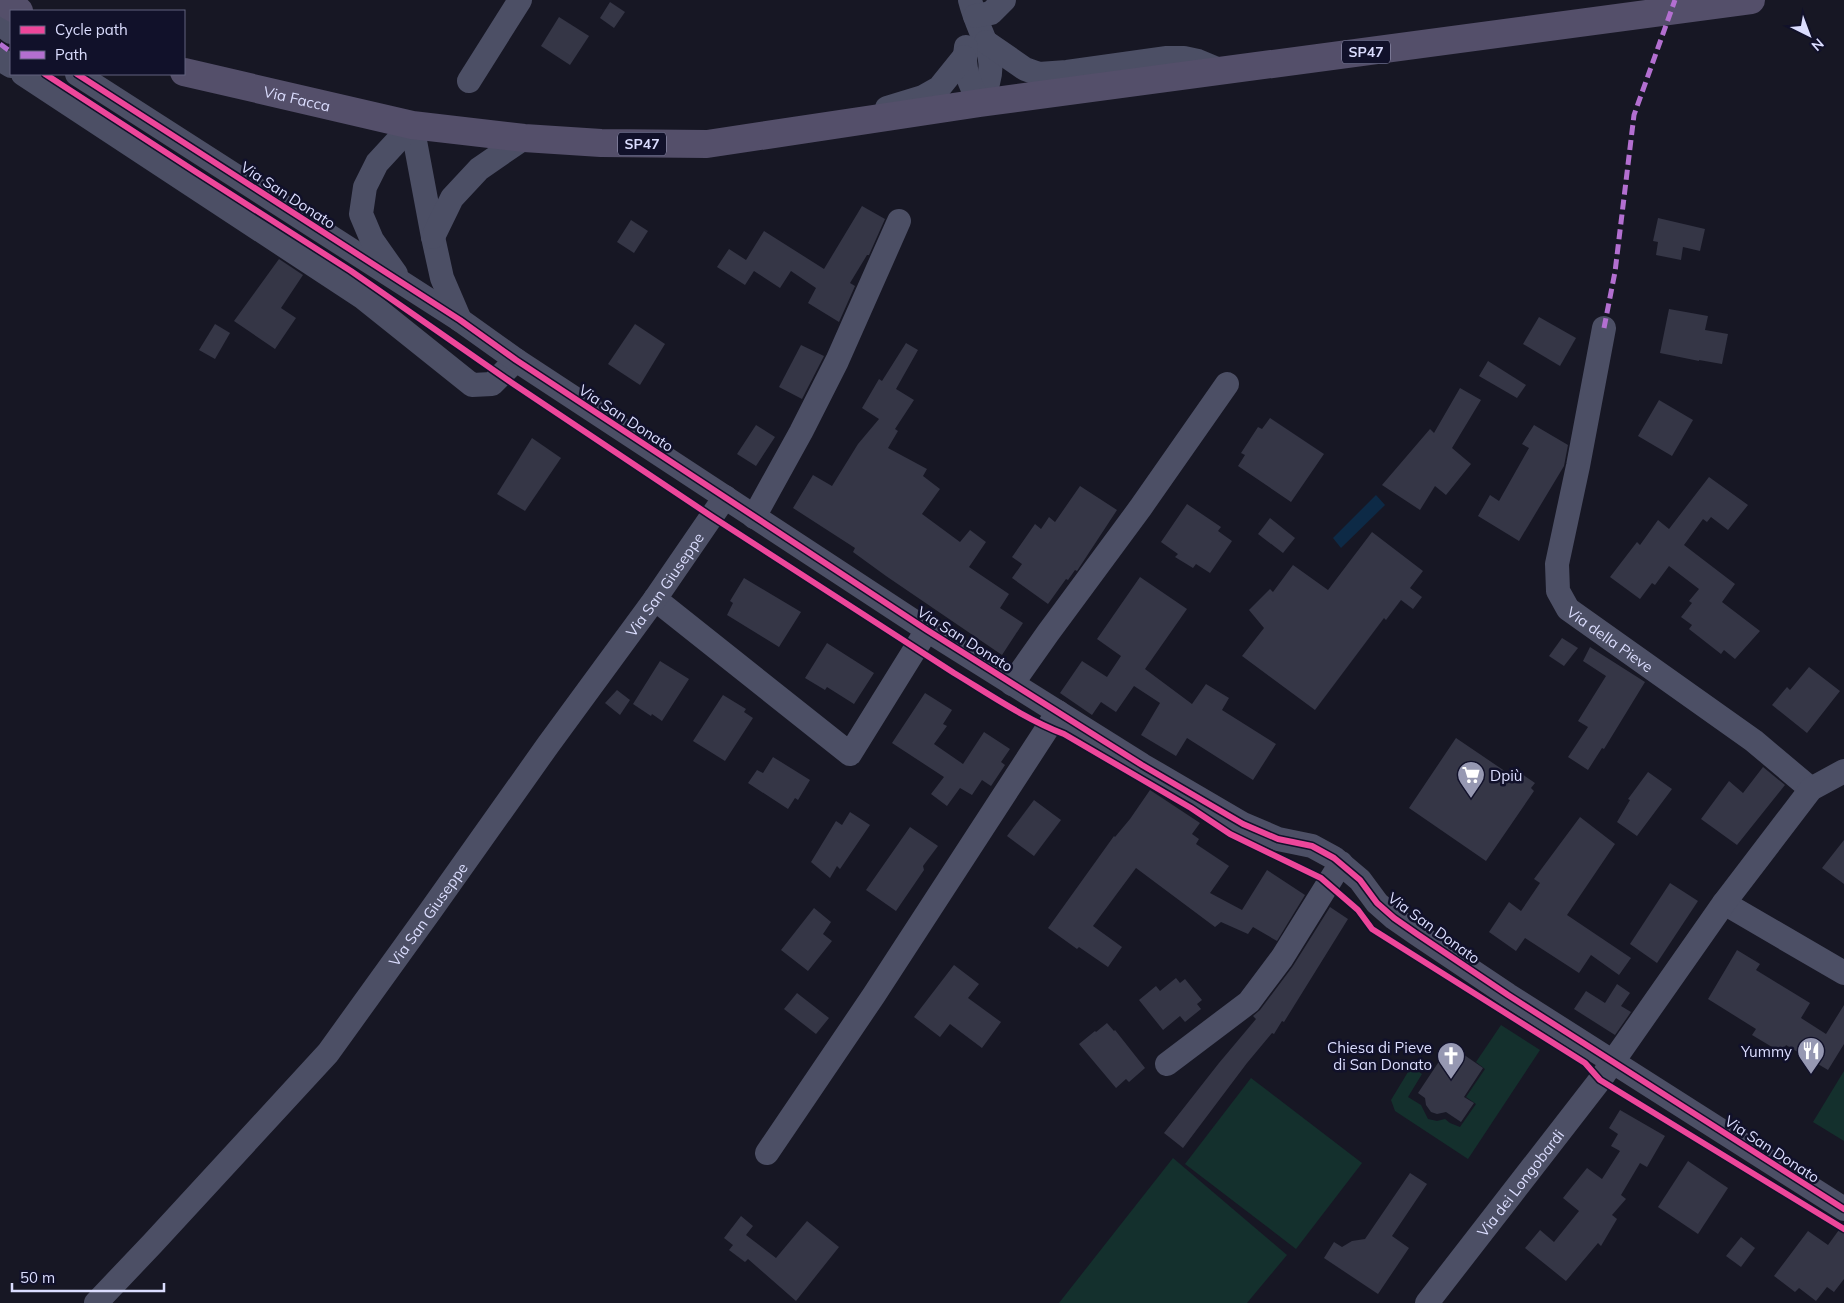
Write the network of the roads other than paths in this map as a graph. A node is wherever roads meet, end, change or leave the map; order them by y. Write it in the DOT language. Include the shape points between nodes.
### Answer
graph roads {
  1 [pos="520,0"];
  2 [pos="1004,0"];
  3 [pos="1751,0"];
  4 [pos="0,2"];
  5 [pos="972,8"];
  6 [pos="17,10"];
  7 [pos="986,42"];
  8 [pos="964,57"];
  9 [pos="1222,71"];
  10 [pos="185,72"];
  11 [pos="25,75"];
  12 [pos="79,75"];
  13 [pos="469,81"];
  14 [pos="980,103"];
  15 [pos="412,125"];
  16 [pos="759,136"];
  17 [pos="524,138"];
  18 [pos="899,221"];
  19 [pos="433,237"];
  20 [pos="404,285"];
  21 [pos="460,320"];
  22 [pos="1604,328"];
  23 [pos="516,360"];
  24 [pos="1227,384"];
  25 [pos="725,497"];
  26 [pos="754,516"];
  27 [pos="655,599"];
  28 [pos="927,630"];
  29 [pos="1012,684"];
  30 [pos="1058,712"];
  31 [pos="1844,771"];
  32 [pos="1811,789"];
  33 [pos="1341,863"];
  34 [pos="1724,903"];
  35 [pos="1844,973"];
  36 [pos="1612,1061"];
  37 [pos="1167,1064"];
  38 [pos="767,1153"];
  39 [pos="1844,1209"];
  40 [pos="96,1303"];
  41 [pos="1427,1303"];
  1 -- 13 [label="street"];
  2 -- 5 [label="street" via="991,13"];
  3 -- 9 [label="main road, SP47"];
  4 -- 6 [label="main road"];
  5 -- 7 [label="street"];
  5 -- 8 [label="street"];
  7 -- 9 [label="street" via="1024,69 1039,74 1167,58 1198,61"];
  7 -- 14 [label="street" via="991,76"];
  8 -- 14 [label="street" via="967,76"];
  8 -- 16 [label="street" via="939,88 923,97"];
  9 -- 14 [label="main road, SP47"];
  10 -- 15 [label="main road, Via Facca / SP47"];
  11 -- 23 [label="street" via="362,298 472,385 492,384"];
  12 -- 20 [label="street, Via San Donato"];
  14 -- 16 [label="main road, SP47"];
  15 -- 17 [label="main road, SP47"];
  15 -- 19 [label="street"];
  15 -- 20 [label="street, Via San Donato" via="377,163 365,186 361,214 372,240"];
  16 -- 17 [label="main road, SP47" via="707,144"];
  17 -- 19 [label="street" via="479,169 452,198"];
  18 -- 26 [label="street" via="837,361"];
  19 -- 21 [label="street" via="442,278"];
  20 -- 21 [label="street, Via San Donato"];
  21 -- 23 [label="street, Via San Donato"];
  22 -- 32 [label="street, Via della Pieve" via="1557,564 1558,591 1568,609 1754,741"];
  23 -- 25 [label="street, Via San Donato"];
  24 -- 29 [label="street"];
  25 -- 26 [label="street, Via San Donato"];
  25 -- 27 [label="street, Via San Giuseppe"];
  26 -- 28 [label="street, Via San Donato"];
  27 -- 28 [label="street" via="850,754"];
  27 -- 40 [label="street, Via San Giuseppe" via="328,1053"];
  28 -- 29 [label="street, Via San Donato"];
  29 -- 30 [label="street, Via San Donato"];
  30 -- 33 [label="street, Via San Donato" via="1243,824 1278,839 1312,846"];
  30 -- 38 [label="street"];
  31 -- 32 [label="street"];
  32 -- 34 [label="street"];
  33 -- 36 [label="street, Via San Donato" via="1394,918"];
  33 -- 37 [label="street" via="1282,958 1249,1002"];
  34 -- 35 [label="street"];
  34 -- 36 [label="street"];
  36 -- 39 [label="street, Via San Donato"];
  36 -- 41 [label="street, Via dei Longobardi"];
}
